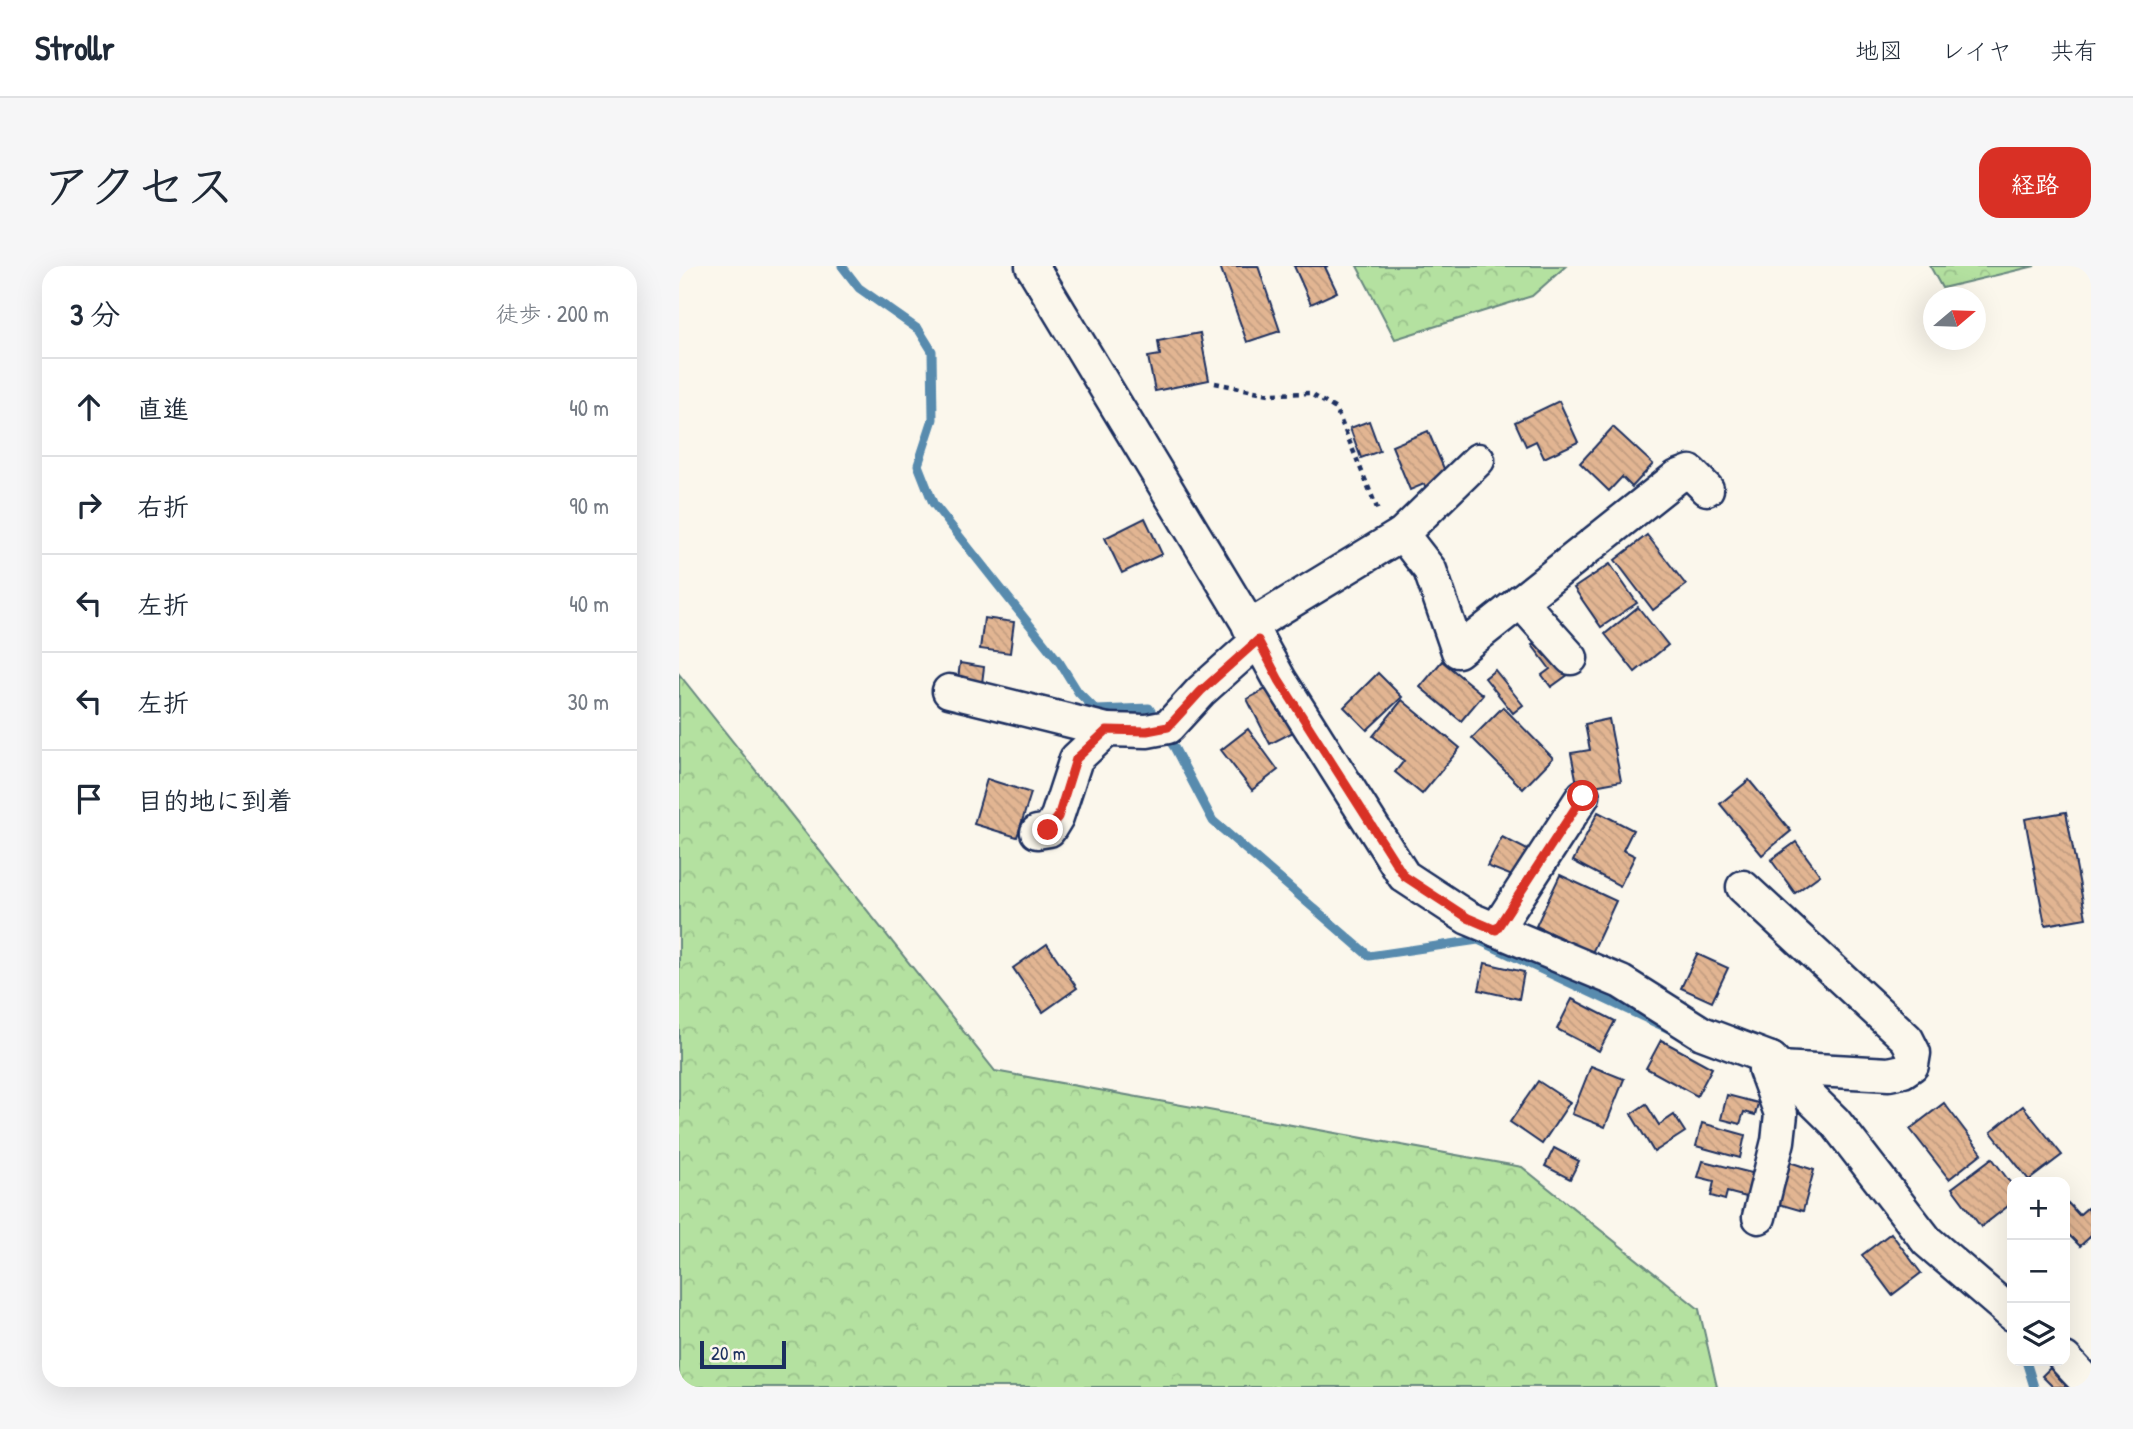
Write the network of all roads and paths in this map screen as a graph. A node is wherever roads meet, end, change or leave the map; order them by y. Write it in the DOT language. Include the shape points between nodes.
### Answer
graph roads {
  1 [pos="1032,266"];
  2 [pos="1216,383"];
  3 [pos="1478,460"];
  4 [pos="1707,489"];
  5 [pos="1402,534"];
  6 [pos="1520,601"];
  7 [pos="1254,634"];
  8 [pos="1571,658"];
  9 [pos="949,691"];
  10 [pos="1107,730"];
  11 [pos="1583,796"];
  12 [pos="1037,832"];
  13 [pos="1743,887"];
  14 [pos="1496,930"];
  15 [pos="1773,1074"];
  16 [pos="1759,1217"];
  17 [pos="2007,1310"];
  18 [pos="2070,1365"];
  19 [pos="2091,1387"];
  1 -- 7 [label="street"];
  2 -- 5 [label="path" via="1269,394 1309,393 1336,410 1387,532"];
  3 -- 5 [label="street"];
  4 -- 6 [label="street" via="1690,472 1677,477"];
  5 -- 6 [label="street" via="1430,570 1458,651"];
  5 -- 7 [label="street"];
  6 -- 8 [label="street"];
  7 -- 10 [label="street" via="1158,729"];
  7 -- 14 [label="street" via="1404,876 1468,918"];
  9 -- 10 [label="street"];
  10 -- 12 [label="street" via="1076,759 1058,817 1048,830"];
  11 -- 14 [label="street"];
  13 -- 15 [label="street" via="1907,1039 1914,1053 1912,1065 1889,1074"];
  14 -- 15 [label="street" via="1621,982"];
  15 -- 16 [label="street" via="1781,1114"];
  15 -- 17 [label="street" via="1835,1122 1927,1241"];
  18 -- 19 [label="street"];
}
